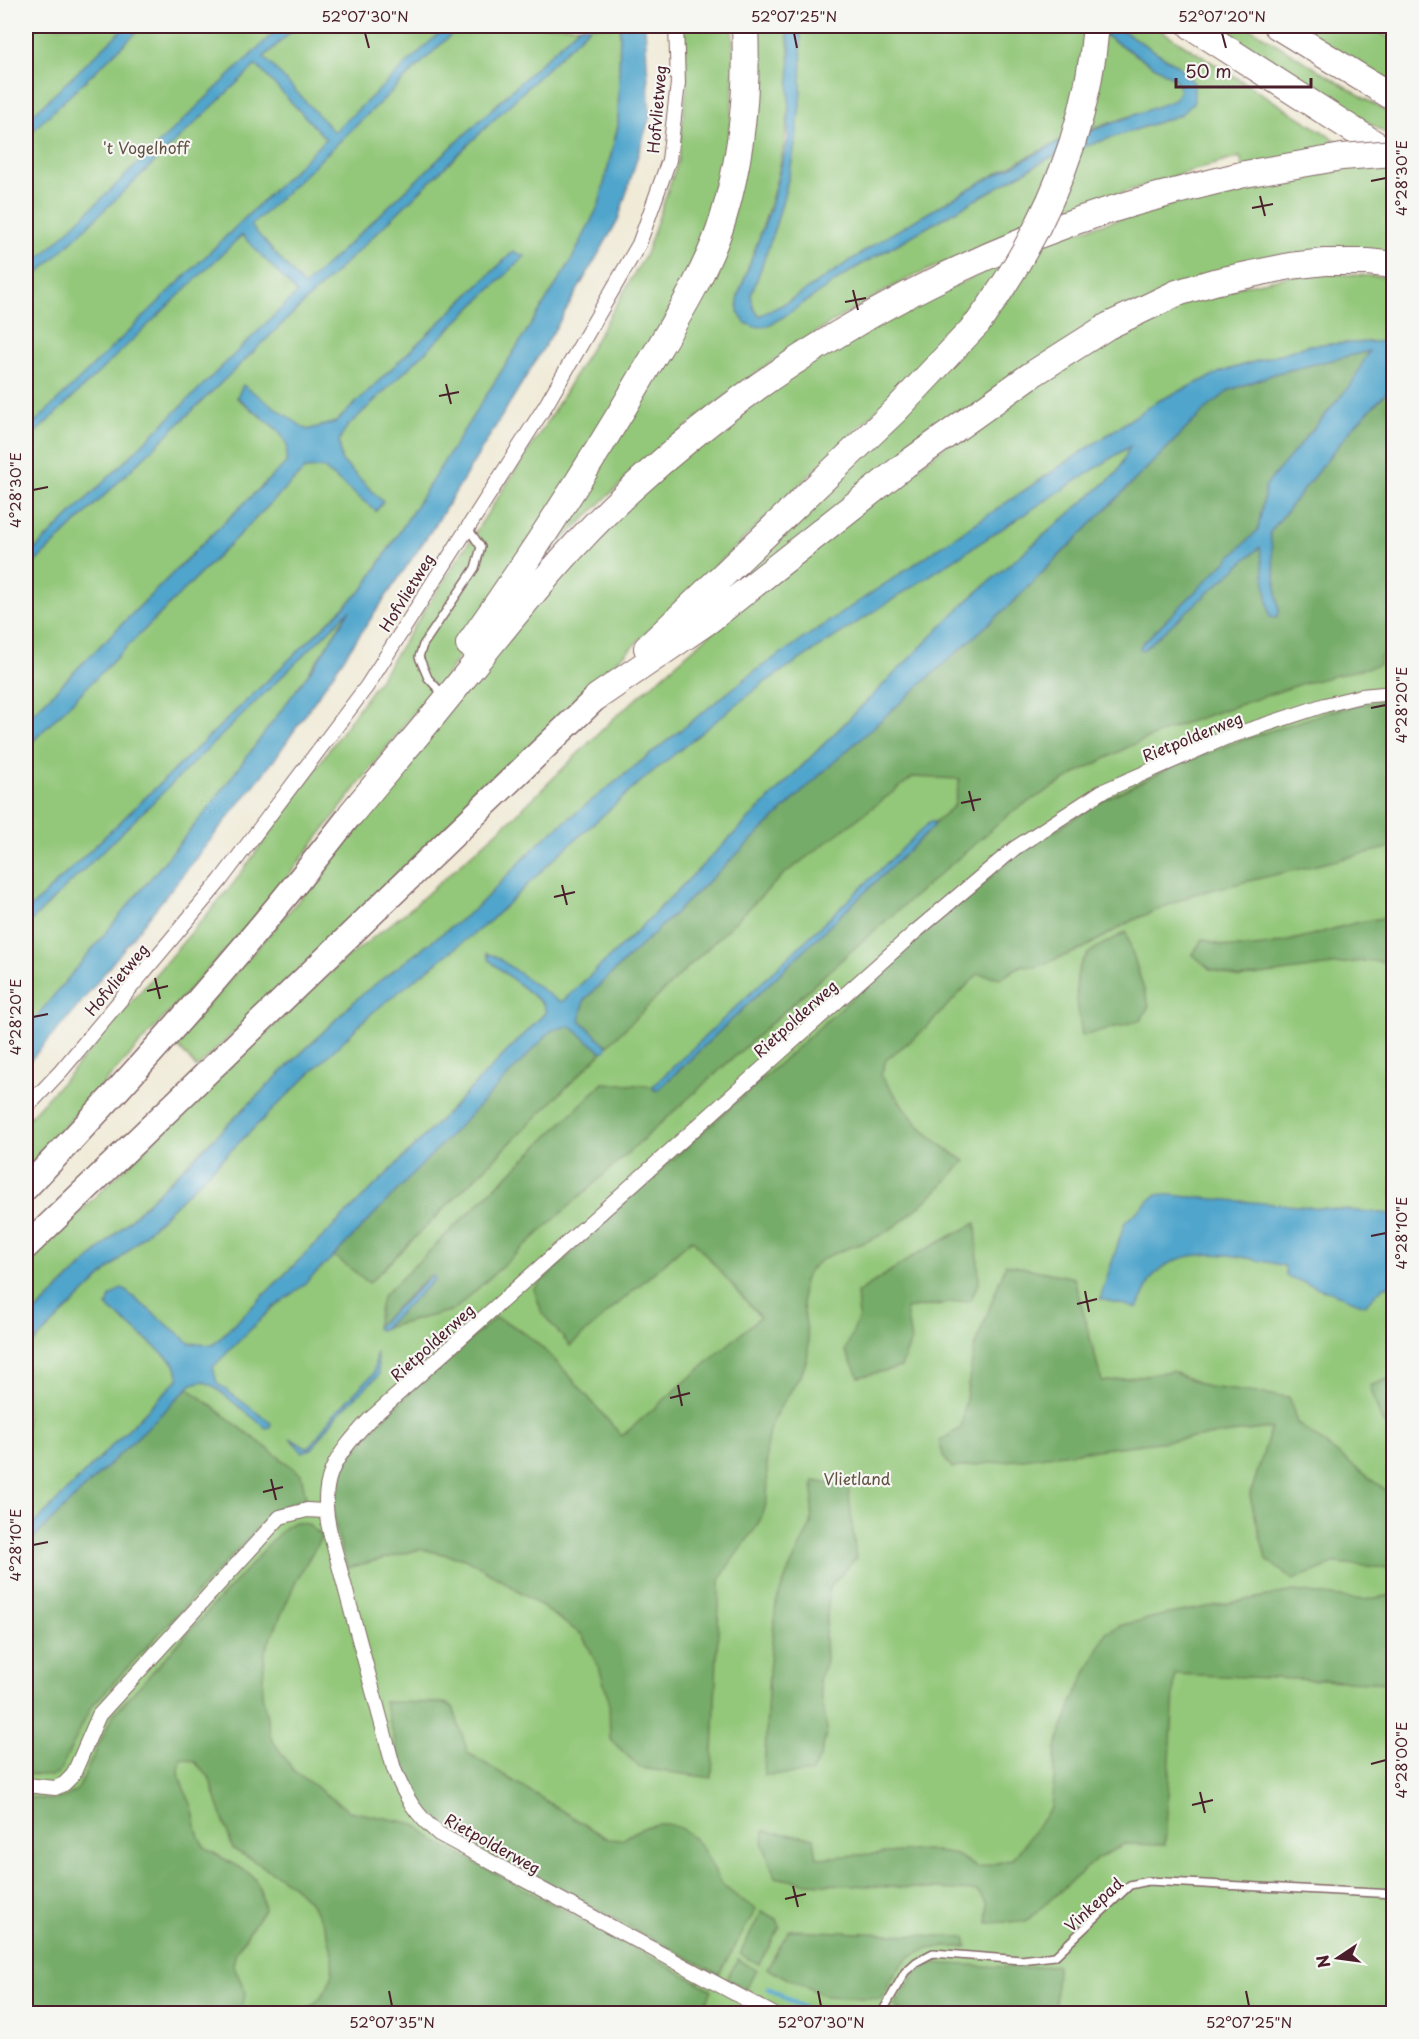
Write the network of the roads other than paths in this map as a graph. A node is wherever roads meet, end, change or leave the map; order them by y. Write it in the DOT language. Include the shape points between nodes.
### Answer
graph roads {
  1 [pos="676,26"];
  2 [pos="745,26"];
  3 [pos="1096,26"];
  4 [pos="1191,26"];
  5 [pos="1277,26"];
  6 [pos="1394,98"];
  7 [pos="1394,155"];
  8 [pos="1394,265"];
  9 [pos="467,527"];
  10 [pos="438,689"];
  11 [pos="1394,693"];
  12 [pos="597,697"];
  13 [pos="351,814"];
  14 [pos="26,1108"];
  15 [pos="26,1188"];
  16 [pos="26,1247"];
  17 [pos="324,1511"];
  18 [pos="26,1785"];
  19 [pos="1394,1894"];
  20 [pos="773,2013"];
  21 [pos="881,2013"];
  1 -- 9 [label="street, Hofvlietweg" via="678,83 669,160 639,244 546,405"];
  2 -- 10 [label="highway" via="747,67 740,147 722,221 706,261 629,400 551,524"];
  3 -- 12 [label="highway, bridge" via="1083,103 1064,168 1020,260 978,323 896,410"];
  4 -- 7 [label="highway"];
  5 -- 6 [label="highway"];
  7 -- 13 [label="highway, bridge" via="1342,158 1245,174 1147,198 1075,222 993,254 879,310 788,366 687,441 613,507 504,625"];
  8 -- 12 [label="highway" via="1325,262 1236,277 1177,293 1108,326 925,451 708,621"];
  9 -- 10 [label="lane" via="481,547 475,568 423,645 419,657"];
  9 -- 14 [label="street, Hofvlietweg" via="367,686 220,881"];
  10 -- 13 [label="highway"];
  11 -- 17 [label="street, Rietpolderweg" via="1325,705 1226,738 1101,792 1016,848 915,932 369,1420 330,1471"];
  12 -- 16 [label="highway"];
  13 -- 15 [label="highway" via="182,1018"];
  17 -- 18 [label="street" via="307,1510 280,1517 99,1715 69,1779 55,1788"];
  17 -- 20 [label="street, Rietpolderweg" via="394,1770 406,1799 420,1818 439,1834"];
  19 -- 21 [label="lane, Vinkepad" via="1148,1881 1130,1885 1055,1956 1021,1960 933,1953 905,1972"];
}
